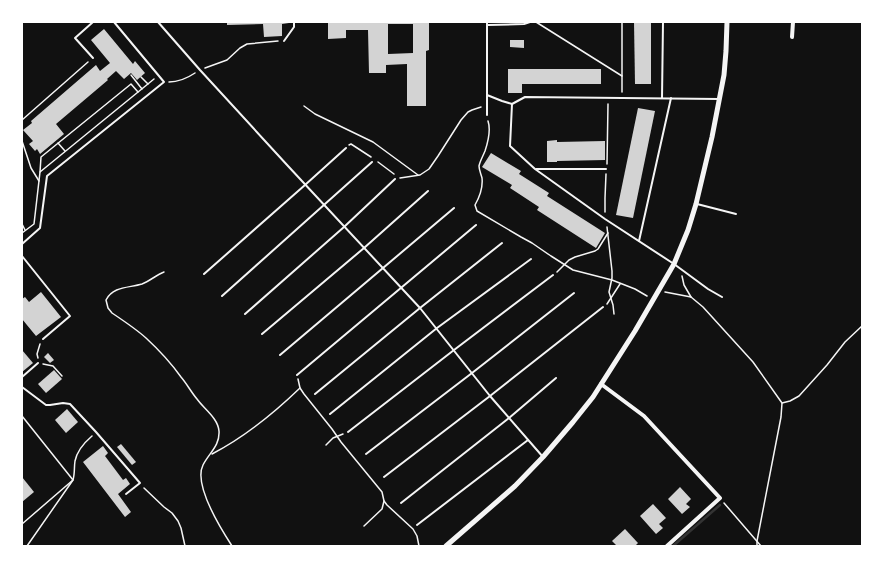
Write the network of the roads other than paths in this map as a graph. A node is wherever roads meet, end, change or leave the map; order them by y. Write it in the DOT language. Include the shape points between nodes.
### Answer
graph roads {
  1 [pos="93,22"];
  2 [pos="114,22"];
  3 [pos="158,22"];
  4 [pos="294,22"];
  5 [pos="530,22"];
  6 [pos="663,22"];
  7 [pos="727,22"];
  8 [pos="793,22"];
  9 [pos="487,23"];
  10 [pos="792,37"];
  11 [pos="284,41"];
  12 [pos="93,58"];
  13 [pos="487,95"];
  14 [pos="662,98"];
  15 [pos="671,98"];
  16 [pos="720,99"];
  17 [pos="512,104"];
  18 [pos="487,115"];
  19 [pos="346,148"];
  20 [pos="372,162"];
  21 [pos="535,169"];
  22 [pos="606,169"];
  23 [pos="395,179"];
  24 [pos="305,185"];
  25 [pos="428,191"];
  26 [pos="696,204"];
  27 [pos="324,205"];
  28 [pos="454,208"];
  29 [pos="736,214"];
  30 [pos="476,225"];
  31 [pos="344,227"];
  32 [pos="638,242"];
  33 [pos="502,243"];
  34 [pos="22,244"];
  35 [pos="364,248"];
  36 [pos="22,256"];
  37 [pos="531,259"];
  38 [pos="674,264"];
  39 [pos="383,268"];
  40 [pos="204,274"];
  41 [pos="553,275"];
  42 [pos="401,288"];
  43 [pos="574,293"];
  44 [pos="222,296"];
  45 [pos="722,297"];
  46 [pos="603,307"];
  47 [pos="420,308"];
  48 [pos="245,314"];
  49 [pos="437,328"];
  50 [pos="262,334"];
  51 [pos="43,339"];
  52 [pos="454,350"];
  53 [pos="280,355"];
  54 [pos="38,363"];
  55 [pos="472,373"];
  56 [pos="297,375"];
  57 [pos="22,377"];
  58 [pos="556,378"];
  59 [pos="601,384"];
  60 [pos="22,387"];
  61 [pos="316,394"];
  62 [pos="490,396"];
  63 [pos="330,414"];
  64 [pos="509,418"];
  65 [pos="348,432"];
  66 [pos="528,440"];
  67 [pos="366,454"];
  68 [pos="543,457"];
  69 [pos="384,477"];
  70 [pos="126,494"];
  71 [pos="401,503"];
  72 [pos="417,525"];
  73 [pos="446,546"];
  74 [pos="667,546"];
  1 -- 12 [label="lane" via="75,38"];
  2 -- 34 [label="lane" via="164,82 47,176 40,228"];
  3 -- 24 [label="lane"];
  4 -- 11 [label="lane" via="294,27"];
  5 -- 9 [label="lane"];
  6 -- 14 [label="lane"];
  7 -- 16 [label="street" via="726,57"];
  8 -- 10 [label="street"];
  9 -- 13 [label="lane"];
  13 -- 17 [label="lane"];
  13 -- 18 [label="lane"];
  14 -- 15 [label="lane"];
  14 -- 17 [label="lane" via="525,97"];
  15 -- 16 [label="lane"];
  15 -- 32 [label="lane"];
  16 -- 26 [label="street"];
  17 -- 21 [label="lane" via="510,146"];
  19 -- 24 [label="lane"];
  20 -- 27 [label="lane"];
  21 -- 22 [label="lane"];
  21 -- 32 [label="lane"];
  23 -- 31 [label="lane"];
  24 -- 27 [label="lane"];
  24 -- 40 [label="lane"];
  25 -- 35 [label="lane"];
  26 -- 29 [label="lane"];
  26 -- 38 [label="street"];
  27 -- 31 [label="lane"];
  27 -- 44 [label="lane"];
  28 -- 39 [label="lane"];
  30 -- 42 [label="lane"];
  31 -- 35 [label="lane"];
  31 -- 48 [label="lane"];
  32 -- 38 [label="lane"];
  33 -- 47 [label="lane"];
  35 -- 39 [label="lane"];
  35 -- 50 [label="lane"];
  36 -- 51 [label="lane" via="70,316"];
  37 -- 49 [label="lane"];
  38 -- 45 [label="lane"];
  38 -- 59 [label="street" via="635,332"];
  39 -- 42 [label="lane"];
  39 -- 53 [label="lane"];
  41 -- 52 [label="lane"];
  42 -- 47 [label="lane"];
  42 -- 56 [label="lane"];
  43 -- 55 [label="lane"];
  46 -- 62 [label="lane"];
  47 -- 49 [label="lane"];
  47 -- 61 [label="lane"];
  49 -- 52 [label="lane"];
  49 -- 63 [label="lane"];
  52 -- 55 [label="lane"];
  52 -- 65 [label="lane"];
  54 -- 57 [label="lane"];
  55 -- 62 [label="lane"];
  55 -- 67 [label="lane"];
  58 -- 64 [label="lane"];
  59 -- 68 [label="street"];
  59 -- 74 [label="street" via="644,416 720,498"];
  60 -- 70 [label="lane" via="50,406 70,404 140,483"];
  62 -- 64 [label="lane"];
  62 -- 69 [label="lane"];
  64 -- 66 [label="lane"];
  64 -- 71 [label="lane"];
  66 -- 68 [label="lane"];
  66 -- 72 [label="lane"];
  68 -- 73 [label="street" via="515,486"];
}
